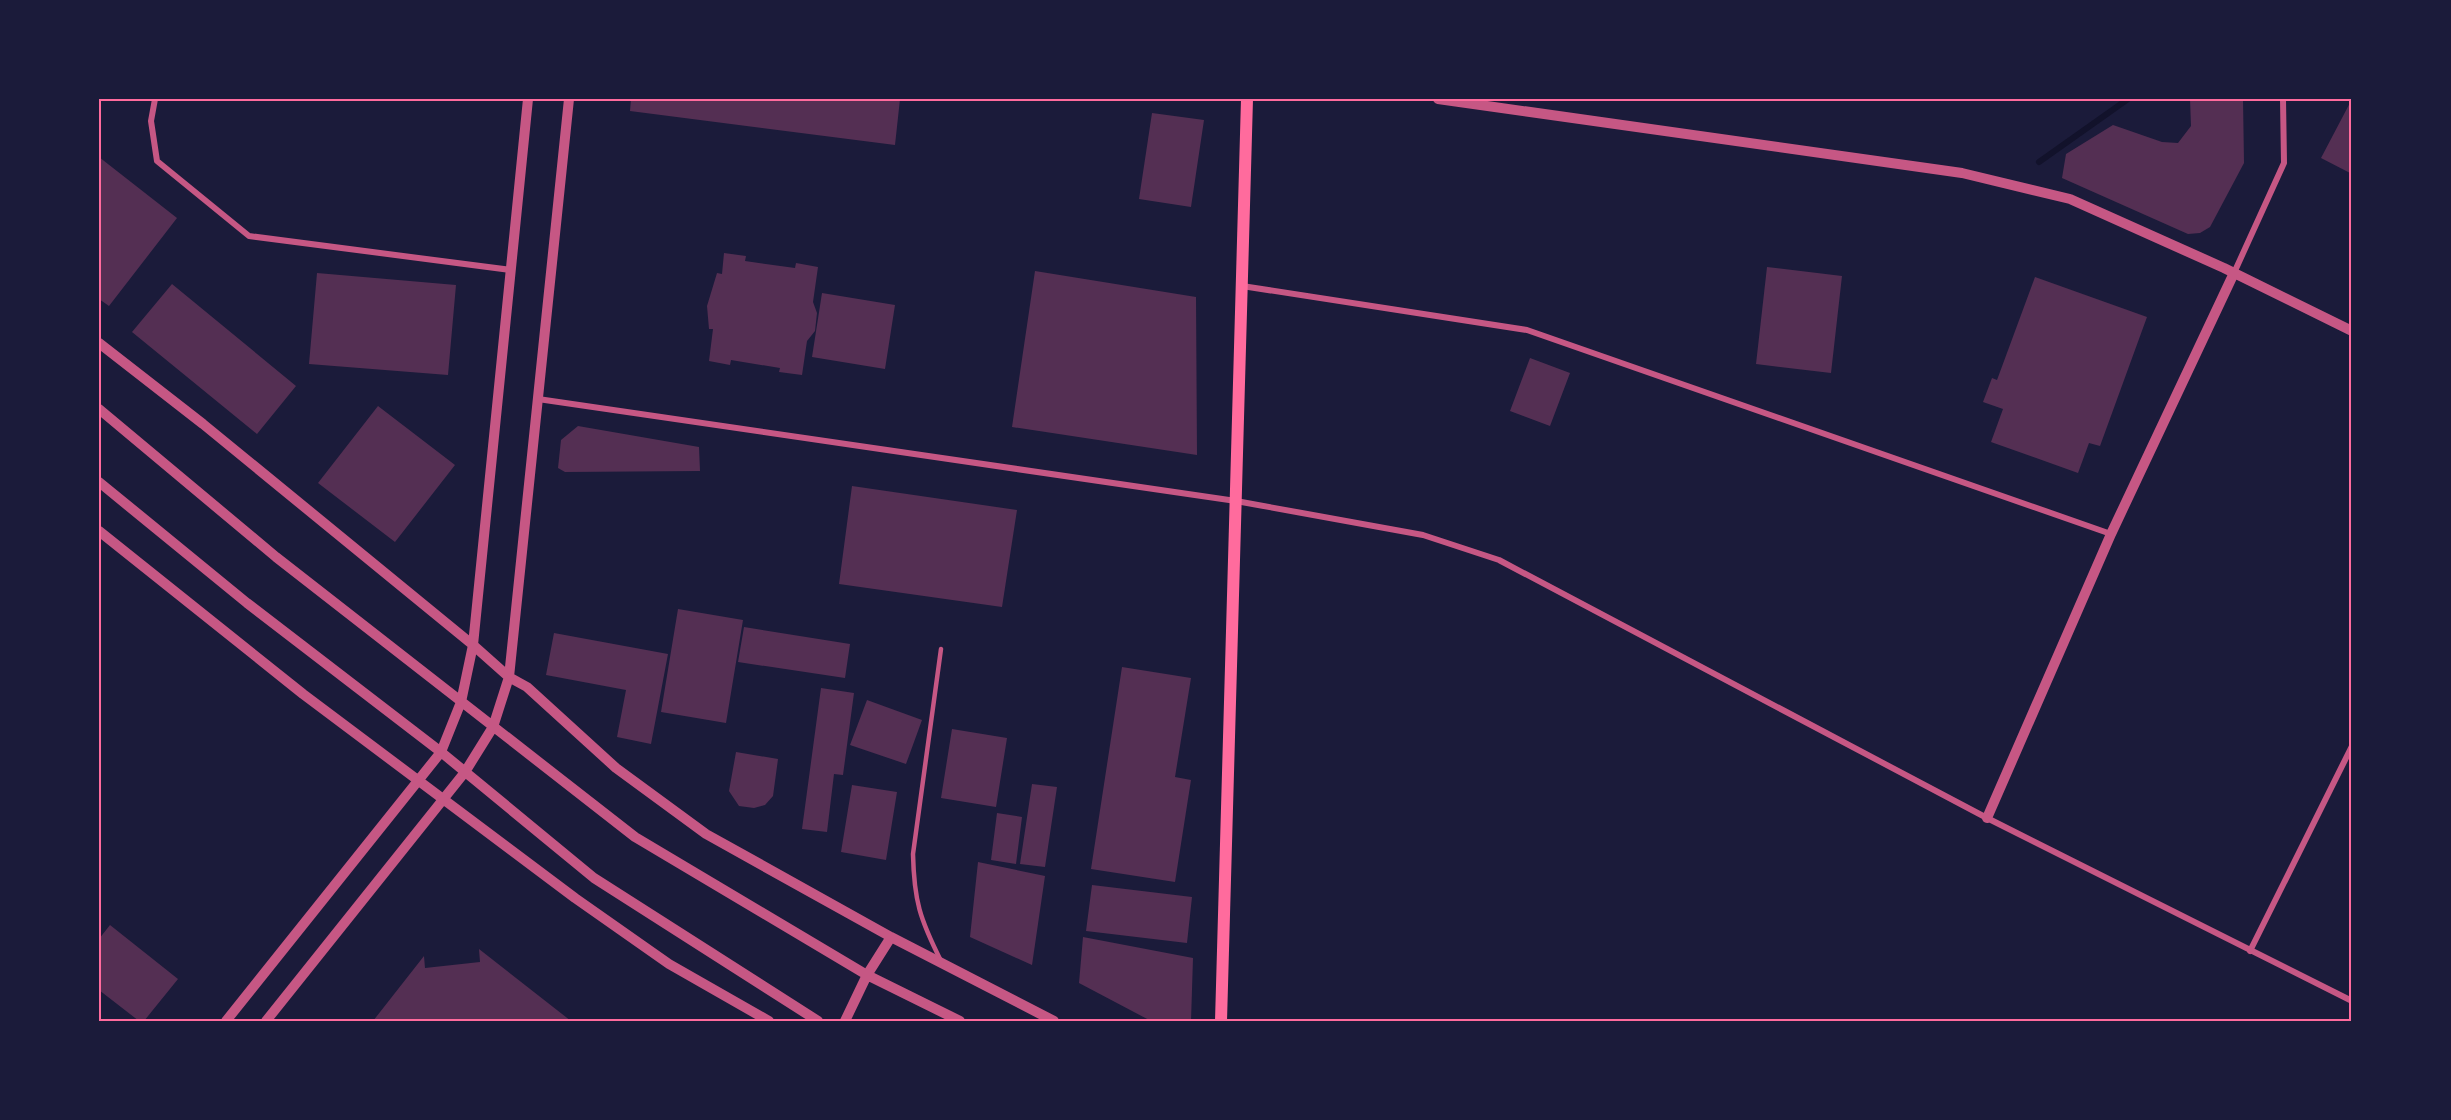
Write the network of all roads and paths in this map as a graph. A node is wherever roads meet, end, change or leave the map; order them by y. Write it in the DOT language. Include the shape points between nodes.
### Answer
graph roads {
  1 [pos="155,99"];
  2 [pos="528,99"];
  3 [pos="570,99"];
  4 [pos="1247,99"];
  5 [pos="1438,99"];
  6 [pos="2283,99"];
  7 [pos="511,270"];
  8 [pos="2234,273"];
  9 [pos="1242,286"];
  10 [pos="2352,331"];
  11 [pos="99,343"];
  12 [pos="538,399"];
  13 [pos="99,409"];
  14 [pos="99,482"];
  15 [pos="1236,501"];
  16 [pos="99,531"];
  17 [pos="2111,534"];
  18 [pos="473,645"];
  19 [pos="941,649"];
  20 [pos="509,677"];
  21 [pos="461,702"];
  22 [pos="493,727"];
  23 [pos="2352,746"];
  24 [pos="441,752"];
  25 [pos="465,772"];
  26 [pos="418,781"];
  27 [pos="443,800"];
  28 [pos="1987,818"];
  29 [pos="891,937"];
  30 [pos="2250,951"];
  31 [pos="943,963"];
  32 [pos="867,975"];
  33 [pos="2352,1001"];
  34 [pos="226,1021"];
  35 [pos="266,1021"];
  36 [pos="769,1021"];
  37 [pos="818,1021"];
  38 [pos="845,1021"];
  39 [pos="960,1021"];
  40 [pos="1054,1021"];
  41 [pos="1221,1021"];
  1 -- 7 [label="street" via="151,121 157,161 249,236"];
  2 -- 7 [label="street"];
  3 -- 12 [label="street"];
  4 -- 9 [label="main road"];
  5 -- 8 [label="street" via="1962,173 2070,199"];
  6 -- 8 [label="street" via="2284,163"];
  7 -- 18 [label="street"];
  8 -- 10 [label="street"];
  8 -- 17 [label="street"];
  9 -- 15 [label="main road"];
  9 -- 17 [label="street" via="1527,330"];
  11 -- 18 [label="street"];
  12 -- 15 [label="street"];
  12 -- 20 [label="street"];
  13 -- 21 [label="street" via="276,557"];
  14 -- 24 [label="street" via="247,603"];
  15 -- 28 [label="street" via="1423,535 1499,560"];
  15 -- 41 [label="main road"];
  16 -- 26 [label="street"];
  17 -- 28 [label="street"];
  18 -- 20 [label="street"];
  18 -- 21 [label="street"];
  19 -- 31 [label="lane" via="913,854 913,887 921,922"];
  20 -- 22 [label="street"];
  20 -- 29 [label="street" via="527,687 616,768 706,834"];
  21 -- 22 [label="street"];
  21 -- 24 [label="street"];
  22 -- 25 [label="street"];
  22 -- 32 [label="street" via="635,837"];
  23 -- 30 [label="street"];
  24 -- 25 [label="street"];
  24 -- 26 [label="street"];
  25 -- 27 [label="street"];
  25 -- 37 [label="street" via="594,878"];
  26 -- 27 [label="street"];
  26 -- 34 [label="street"];
  27 -- 35 [label="street"];
  27 -- 36 [label="street" via="669,964"];
  28 -- 30 [label="street"];
  29 -- 31 [label="street"];
  29 -- 32 [label="street"];
  30 -- 33 [label="street"];
  31 -- 40 [label="street"];
  32 -- 38 [label="street"];
  32 -- 39 [label="street"];
}
